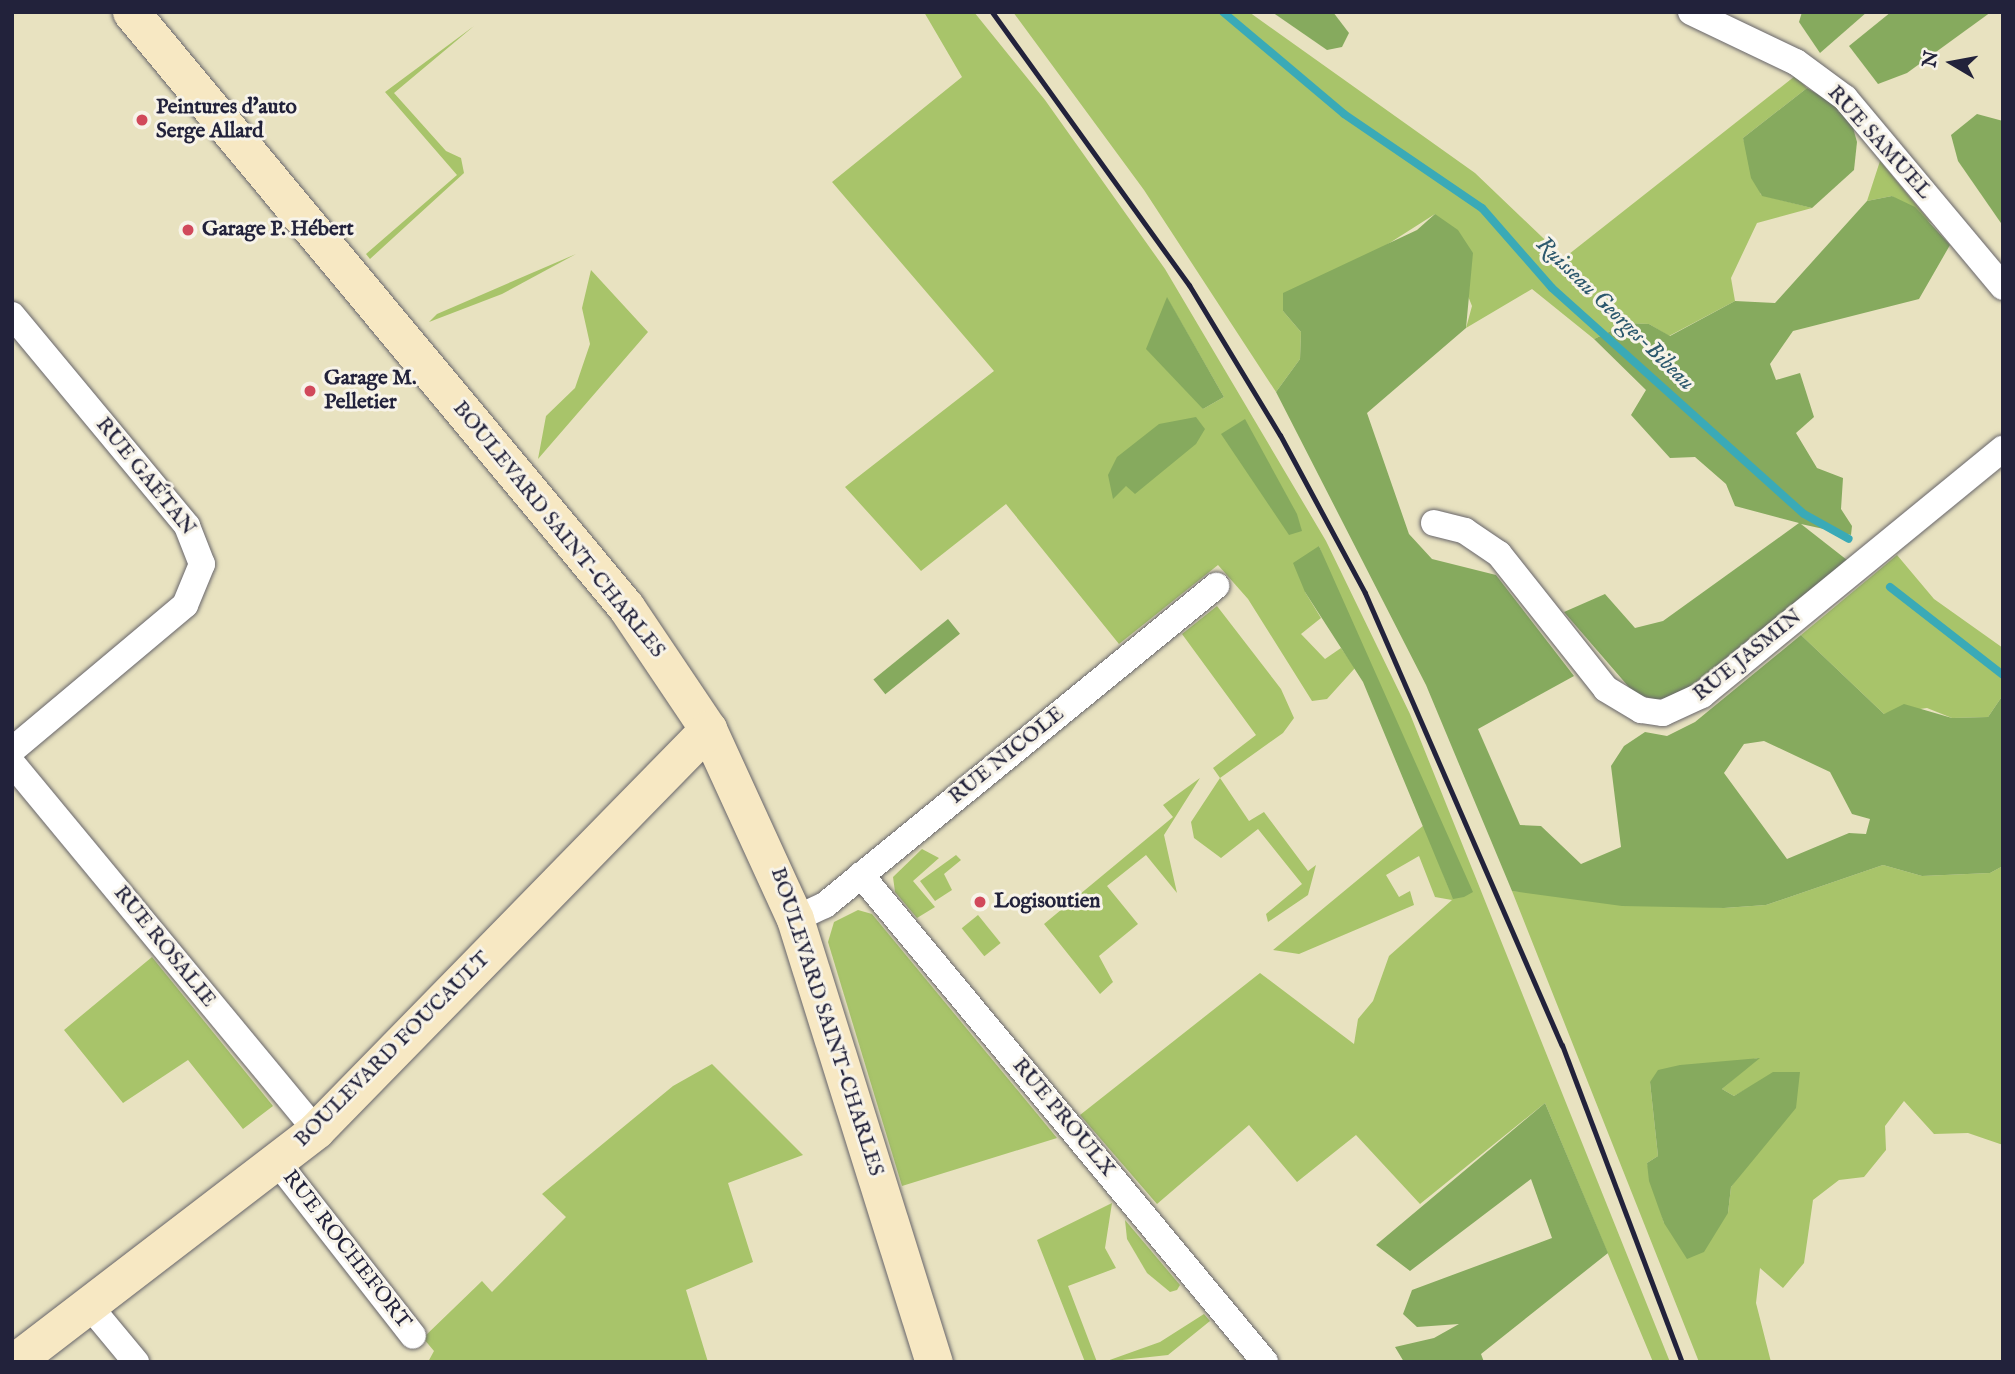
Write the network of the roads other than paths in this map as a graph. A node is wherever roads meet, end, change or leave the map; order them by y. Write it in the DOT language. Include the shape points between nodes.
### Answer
graph roads {
  1 [pos="131,12"];
  2 [pos="1691,12"];
  3 [pos="2003,287"];
  4 [pos="12,315"];
  5 [pos="2003,449"];
  6 [pos="1434,523"];
  7 [pos="1216,586"];
  8 [pos="708,729"];
  9 [pos="12,750"];
  10 [pos="12,763"];
  11 [pos="861,875"];
  12 [pos="795,919"];
  13 [pos="316,1130"];
  14 [pos="278,1163"];
  15 [pos="87,1303"];
  16 [pos="413,1336"];
  17 [pos="14,1362"];
  18 [pos="136,1362"];
  19 [pos="934,1362"];
  20 [pos="1265,1362"];
  1 -- 8 [label="street, BOULEVARD SAINT-CHARLES" via="612,589"];
  2 -- 3 [label="street, RUE SAMUEL" via="1796,62 1845,98"];
  4 -- 9 [label="street, RUE GAÉTAN" via="187,526 202,564 186,605"];
  5 -- 6 [label="street, RUE JASMIN" via="1702,695 1663,713 1642,710 1606,689 1499,554 1465,531"];
  7 -- 11 [label="street, RUE NICOLE"];
  8 -- 12 [label="street, BOULEVARD SAINT-CHARLES"];
  8 -- 13 [label="street, BOULEVARD FOUCAULT"];
  10 -- 13 [label="street, RUE ROSALIE"];
  11 -- 12 [label="street, RUE NICOLE" via="825,905"];
  11 -- 20 [label="street, RUE PROULX"];
  12 -- 19 [label="street, BOULEVARD SAINT-CHARLES"];
  13 -- 14 [label="street, BOULEVARD FOUCAULT"];
  14 -- 15 [label="street, BOULEVARD FOUCAULT"];
  14 -- 16 [label="street, RUE ROCHEFORT"];
  15 -- 17 [label="street, BOULEVARD FOUCAULT"];
  15 -- 18 [label="street"];
}
